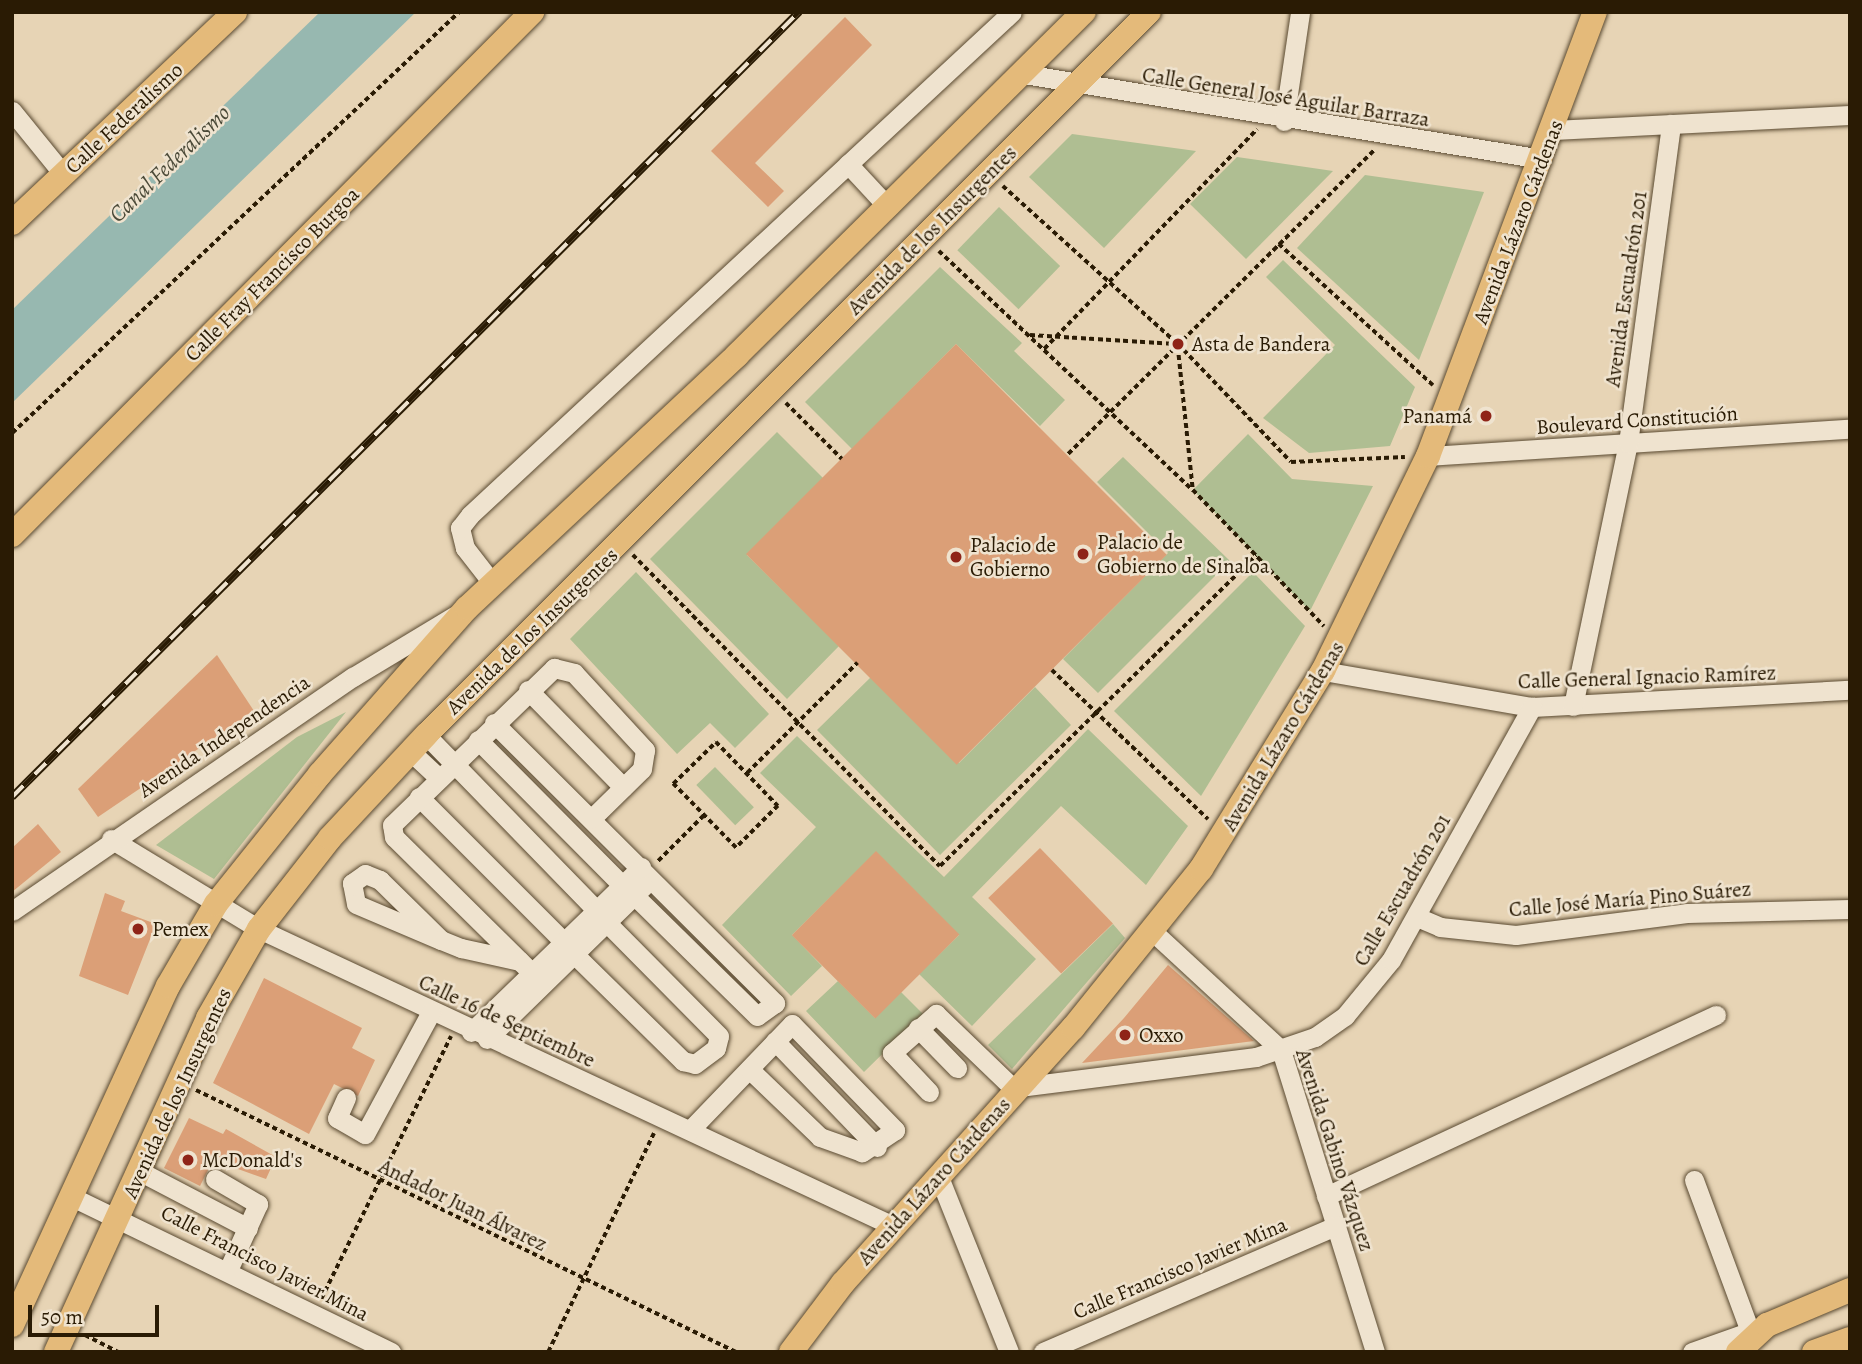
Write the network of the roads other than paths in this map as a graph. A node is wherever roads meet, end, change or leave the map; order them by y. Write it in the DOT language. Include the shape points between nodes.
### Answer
graph roads {
  1 [pos="235,12"];
  2 [pos="533,12"];
  3 [pos="1012,12"];
  4 [pos="1084,12"];
  5 [pos="1149,12"];
  6 [pos="1300,12"];
  7 [pos="1595,12"];
  8 [pos="1024,74"];
  9 [pos="1074,86"];
  10 [pos="12,111"];
  11 [pos="1850,115"];
  12 [pos="1276,119"];
  13 [pos="1671,124"];
  14 [pos="1553,130"];
  15 [pos="1542,159"];
  16 [pos="848,164"];
  17 [pos="64,175"];
  18 [pos="888,207"];
  19 [pos="12,223"];
  20 [pos="1850,429"];
  21 [pos="1628,443"];
  22 [pos="1428,456"];
  23 [pos="12,535"];
  24 [pos="493,584"];
  25 [pos="467,608"];
  26 [pos="1323,671"];
  27 [pos="528,690"];
  28 [pos="1850,690"];
  29 [pos="1573,706"];
  30 [pos="1532,707"];
  31 [pos="495,723"];
  32 [pos="478,740"];
  33 [pos="418,743"];
  34 [pos="454,764"];
  35 [pos="439,778"];
  36 [pos="622,787"];
  37 [pos="419,797"];
  38 [pos="591,819"];
  39 [pos="111,839"];
  40 [pos="646,872"];
  41 [pos="628,890"];
  42 [pos="216,904"];
  43 [pos="1850,909"];
  44 [pos="12,911"];
  45 [pos="601,916"];
  46 [pos="1417,917"];
  47 [pos="260,929"];
  48 [pos="1152,930"];
  49 [pos="441,940"];
  50 [pos="568,947"];
  51 [pos="525,966"];
  52 [pos="430,1012"];
  53 [pos="1716,1015"];
  54 [pos="918,1028"];
  55 [pos="471,1032"];
  56 [pos="775,1041"];
  57 [pos="1281,1050"];
  58 [pos="957,1068"];
  59 [pos="748,1069"];
  60 [pos="1017,1089"];
  61 [pos="929,1092"];
  62 [pos="346,1098"];
  63 [pos="690,1130"];
  64 [pos="877,1147"];
  65 [pos="139,1171"];
  66 [pos="939,1177"];
  67 [pos="215,1179"];
  68 [pos="1694,1180"];
  69 [pos="70,1196"];
  70 [pos="1326,1196"];
  71 [pos="119,1215"];
  72 [pos="893,1226"];
  73 [pos="1336,1226"];
  74 [pos="248,1228"];
  75 [pos="228,1270"];
  76 [pos="1850,1290"];
  77 [pos="12,1325"];
  78 [pos="1752,1336"];
  79 [pos="1850,1339"];
  80 [pos="56,1352"];
  81 [pos="391,1352"];
  82 [pos="791,1352"];
  83 [pos="1009,1352"];
  84 [pos="1043,1352"];
  85 [pos="1376,1352"];
  86 [pos="1692,1352"];
  87 [pos="1814,1352"];
  1 -- 17 [label="main road, Calle Federalismo"];
  2 -- 23 [label="main road, Calle Fray Francisco Burgoa"];
  3 -- 16 [label="street"];
  4 -- 8 [label="main road"];
  5 -- 9 [label="main road, Avenida de los Insurgentes"];
  6 -- 12 [label="street"];
  7 -- 14 [label="main road, Avenida Lázaro Cárdenas"];
  8 -- 9 [label="street, Calle General José Aguilar Barraza"];
  8 -- 18 [label="main road"];
  9 -- 12 [label="street, Calle General José Aguilar Barraza"];
  9 -- 33 [label="main road, Avenida de los Insurgentes"];
  10 -- 17 [label="street"];
  11 -- 13 [label="street"];
  12 -- 15 [label="street, Calle General José Aguilar Barraza"];
  13 -- 14 [label="street"];
  13 -- 21 [label="street, Avenida Escuadrón 201"];
  14 -- 15 [label="main road, Avenida Lázaro Cárdenas"];
  15 -- 22 [label="main road, Avenida Lázaro Cárdenas"];
  16 -- 18 [label="street"];
  16 -- 24 [label="street" via="470,514 460,528 466,548"];
  17 -- 19 [label="main road, Calle Federalismo"];
  18 -- 24 [label="main road"];
  20 -- 21 [label="street, Boulevard Constitución"];
  21 -- 22 [label="street, Boulevard Constitución"];
  21 -- 29 [label="street, Avenida Escuadrón 201"];
  22 -- 26 [label="main road, Avenida Lázaro Cárdenas"];
  24 -- 25 [label="main road"];
  25 -- 39 [label="street, Avenida Independencia"];
  25 -- 42 [label="main road"];
  26 -- 30 [label="street, Calle General Ignacio Ramírez"];
  26 -- 48 [label="main road, Avenida Lázaro Cárdenas" via="1225,835"];
  27 -- 31 [label="street"];
  27 -- 36 [label="street"];
  27 -- 36 [label="street" via="548,671 575,673 645,750 646,762"];
  28 -- 29 [label="street, Calle General Ignacio Ramírez"];
  29 -- 30 [label="street, Calle General Ignacio Ramírez"];
  30 -- 46 [label="street, Calle Escuadrón 201"];
  31 -- 32 [label="street"];
  31 -- 38 [label="street"];
  32 -- 34 [label="street"];
  32 -- 41 [label="street"];
  33 -- 34 [label="street"];
  33 -- 35 [label="street"];
  33 -- 47 [label="main road, Avenida de los Insurgentes"];
  34 -- 35 [label="street"];
  34 -- 45 [label="street"];
  35 -- 37 [label="street"];
  36 -- 38 [label="street"];
  37 -- 50 [label="street"];
  37 -- 51 [label="street" via="392,825 394,837"];
  38 -- 40 [label="street"];
  39 -- 42 [label="street, Calle 16 de Septiembre"];
  39 -- 44 [label="street, Avenida Independencia"];
  40 -- 41 [label="street"];
  40 -- 41 [label="street" via="775,1000 764,1016"];
  41 -- 45 [label="street"];
  42 -- 47 [label="street, Calle 16 de Septiembre"];
  42 -- 69 [label="main road" via="168,986"];
  43 -- 46 [label="street, Calle José María Pino Suárez" via="1687,913 1516,935 1440,927"];
  45 -- 50 [label="street"];
  45 -- 50 [label="street" via="719,1036 716,1048 695,1064 683,1061"];
  46 -- 57 [label="street, Calle Escuadrón 201" via="1345,1016"];
  47 -- 52 [label="street, Calle 16 de Septiembre"];
  47 -- 65 [label="main road, Avenida de los Insurgentes" via="179,1082"];
  48 -- 57 [label="street, Avenida Gabino Vázquez"];
  48 -- 60 [label="main road, Avenida Lázaro Cárdenas"];
  49 -- 51 [label="street"];
  50 -- 51 [label="street"];
  50 -- 55 [label="street"];
  51 -- 55 [label="street"];
  52 -- 55 [label="street, Calle 16 de Septiembre"];
  52 -- 62 [label="street" via="368,1132 338,1120"];
  53 -- 70 [label="street" via="1574,1086"];
  54 -- 58 [label="street"];
  54 -- 60 [label="street" via="938,1014"];
  54 -- 61 [label="street" via="892,1053"];
  55 -- 63 [label="street, Calle 16 de Septiembre"];
  56 -- 59 [label="street"];
  56 -- 64 [label="street"];
  56 -- 64 [label="street" via="796,1026 892,1121 893,1134"];
  57 -- 60 [label="street, Calle Escuadrón 201"];
  57 -- 70 [label="street, Avenida Gabino Vázquez"];
  59 -- 63 [label="street"];
  59 -- 64 [label="street" via="812,1132 855,1151"];
  60 -- 66 [label="main road, Avenida Lázaro Cárdenas"];
  63 -- 72 [label="street, Calle 16 de Septiembre"];
  65 -- 71 [label="main road, Avenida de los Insurgentes"];
  65 -- 74 [label="street"];
  66 -- 72 [label="main road, Avenida Lázaro Cárdenas"];
  66 -- 83 [label="street"];
  67 -- 74 [label="street" via="256,1200"];
  68 -- 78 [label="street"];
  69 -- 71 [label="street, Calle Francisco Javier Mina"];
  69 -- 77 [label="main road"];
  70 -- 73 [label="street, Avenida Gabino Vázquez"];
  71 -- 75 [label="street, Calle Francisco Javier Mina"];
  71 -- 80 [label="main road, Avenida de los Insurgentes"];
  72 -- 82 [label="main road, Avenida Lázaro Cárdenas"];
  73 -- 84 [label="street, Calle Francisco Javier Mina"];
  73 -- 85 [label="street, Avenida Gabino Vázquez"];
  74 -- 75 [label="street"];
  75 -- 81 [label="street, Calle Francisco Javier Mina"];
  76 -- 78 [label="main road"];
  78 -- 86 [label="street"];
  79 -- 87 [label="main road"];
}
